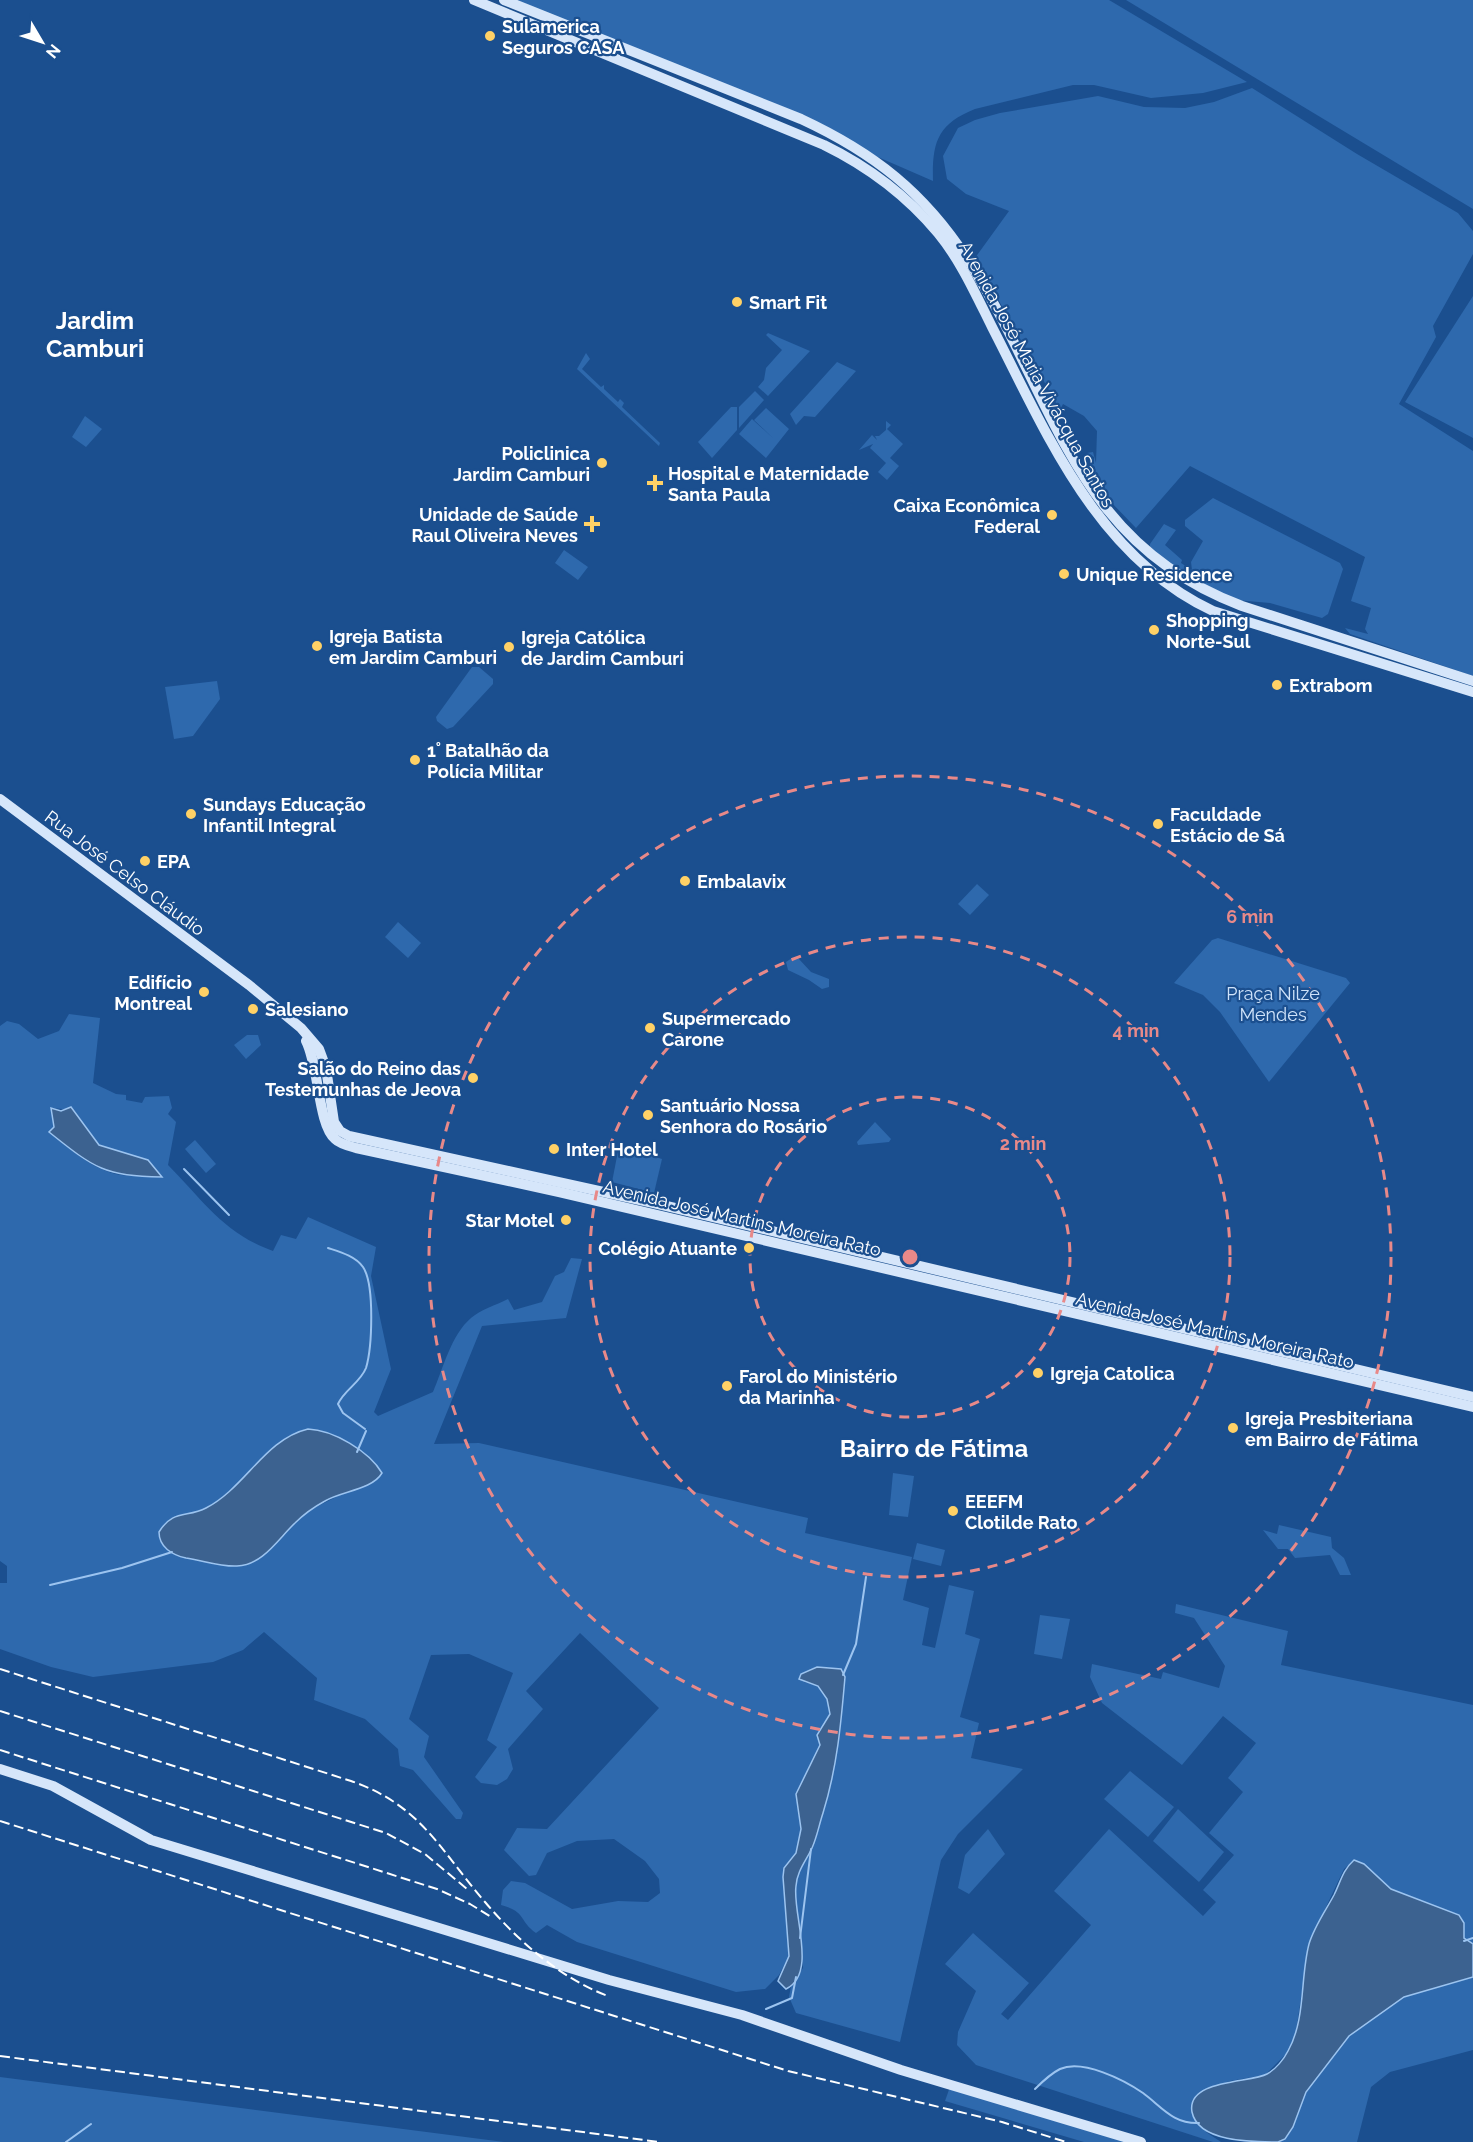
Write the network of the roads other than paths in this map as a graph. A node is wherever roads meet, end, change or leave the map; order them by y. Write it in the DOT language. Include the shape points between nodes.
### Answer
graph roads {
  1 [pos="474,0"];
  2 [pos="504,0"];
  3 [pos="1473,681"];
  4 [pos="1473,692"];
  5 [pos="0,799"];
  6 [pos="236,977"];
  7 [pos="1473,1397"];
  8 [pos="1473,1407"];
  9 [pos="0,1769"];
  10 [pos="1141,2142"];
  1 -- 4 [label="street, Avenida José Maria Vivácqua Santos" via="847,156 904,198 938,234 971,284 1094,514 1126,550 1181,594 1213,611"];
  2 -- 3 [label="street, Avenida José Maria Vivácqua Santos" via="762,103 838,137 892,172 940,222 969,261 1087,482 1117,524 1143,549 1191,584 1222,599"];
  5 -- 6 [label="street, Rua José Celso Cláudio"];
  6 -- 7 [label="street, Avenida José Martins Moreira Rato" via="301,1028 319,1049 326,1068 334,1122 349,1136 658,1204"];
  6 -- 8 [label="street, Avenida José Martins Moreira Rato" via="306,1041 315,1059 326,1127 344,1144"];
  9 -- 10 [label="street" via="53,1786 151,1840 609,1980 742,2015 901,2070"];
}
